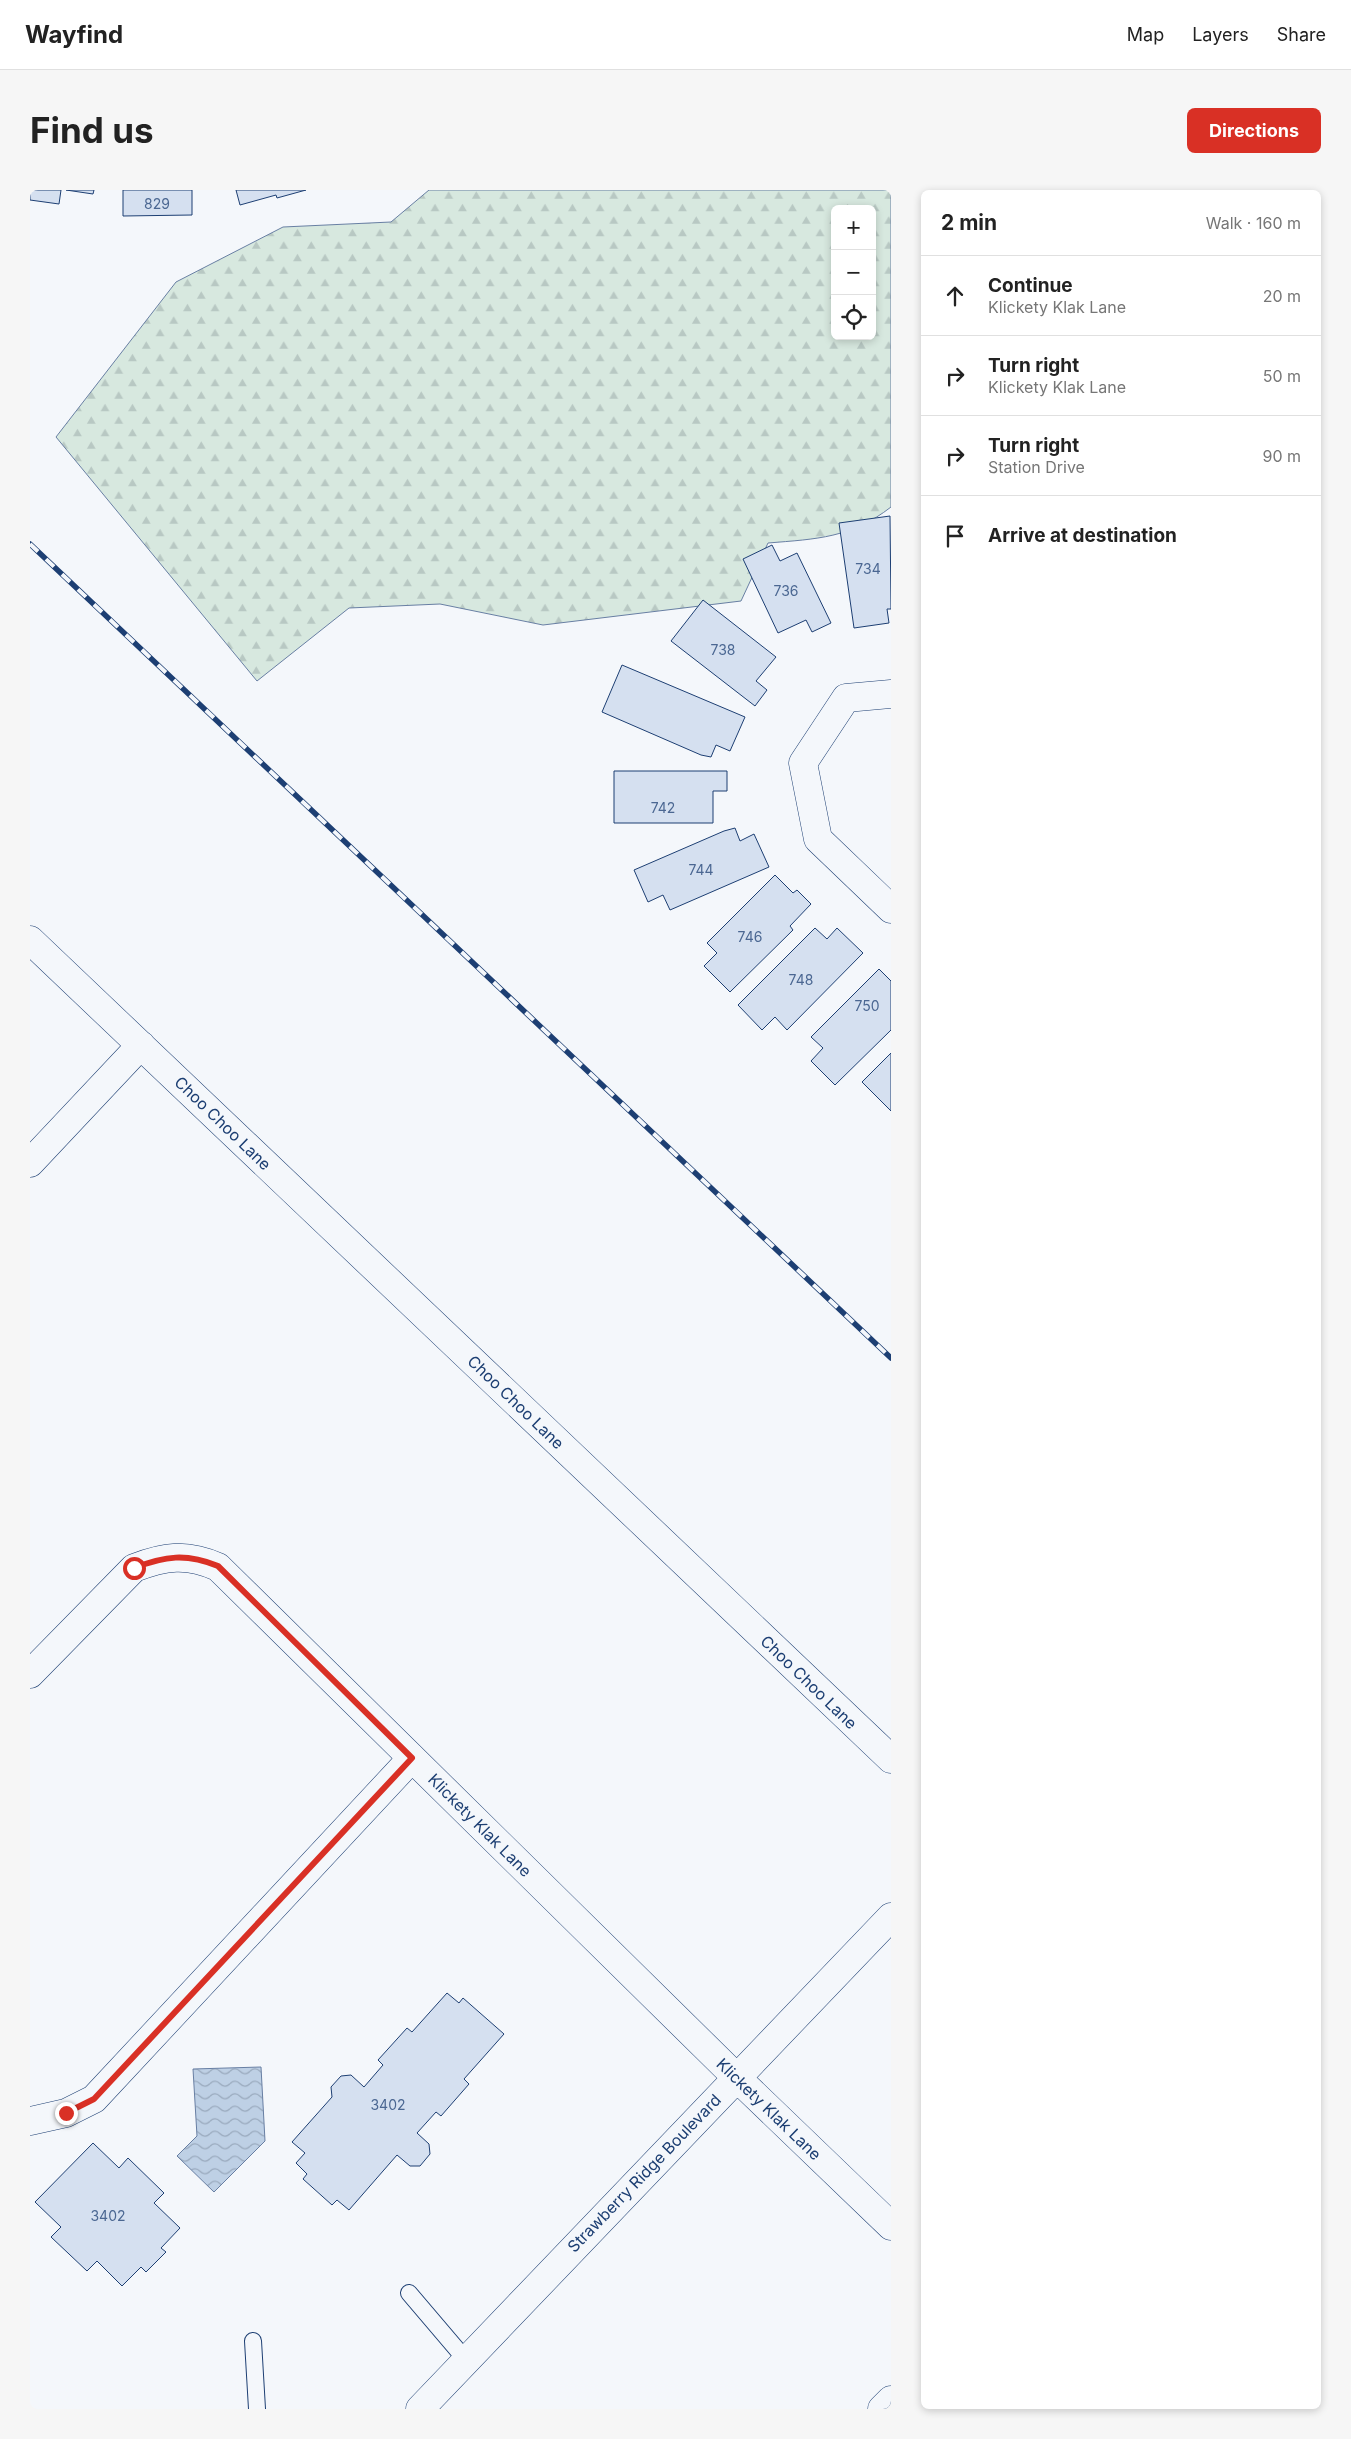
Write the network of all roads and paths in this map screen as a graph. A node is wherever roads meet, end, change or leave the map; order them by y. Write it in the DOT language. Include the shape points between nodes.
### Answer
graph roads {
  1 [pos="891,694"];
  2 [pos="891,909"];
  3 [pos="30,940"];
  4 [pos="141,1045"];
  5 [pos="30,1163"];
  6 [pos="30,1674"];
  7 [pos="412,1758"];
  8 [pos="891,1759"];
  9 [pos="891,1917"];
  10 [pos="736,2077"];
  11 [pos="30,2122"];
  12 [pos="891,2226"];
  13 [pos="409,2292"];
  14 [pos="253,2341"];
  15 [pos="466,2360"];
  16 [pos="891,2400"];
  17 [pos="258,2409"];
  18 [pos="420,2409"];
  19 [pos="882,2409"];
  1 -- 2 [label="street" via="846,698 803,764 818,839"];
  3 -- 4 [label="street, Choo Choo Lane"];
  4 -- 5 [label="street"];
  4 -- 8 [label="street, Choo Choo Lane"];
  6 -- 7 [label="street, Klickety Klak Lane" via="134,1568 154,1560 197,1558 218,1566"];
  7 -- 10 [label="street, Klickety Klak Lane"];
  7 -- 11 [label="street" via="94,2099 66,2113"];
  9 -- 10 [label="street, Strawberry Ridge Boulevard"];
  10 -- 12 [label="street, Klickety Klak Lane"];
  10 -- 15 [label="street, Strawberry Ridge Boulevard"];
  13 -- 15 [label="lane"];
  14 -- 17 [label="lane"];
  15 -- 18 [label="street, Strawberry Ridge Boulevard"];
  16 -- 19 [label="street"];
}
